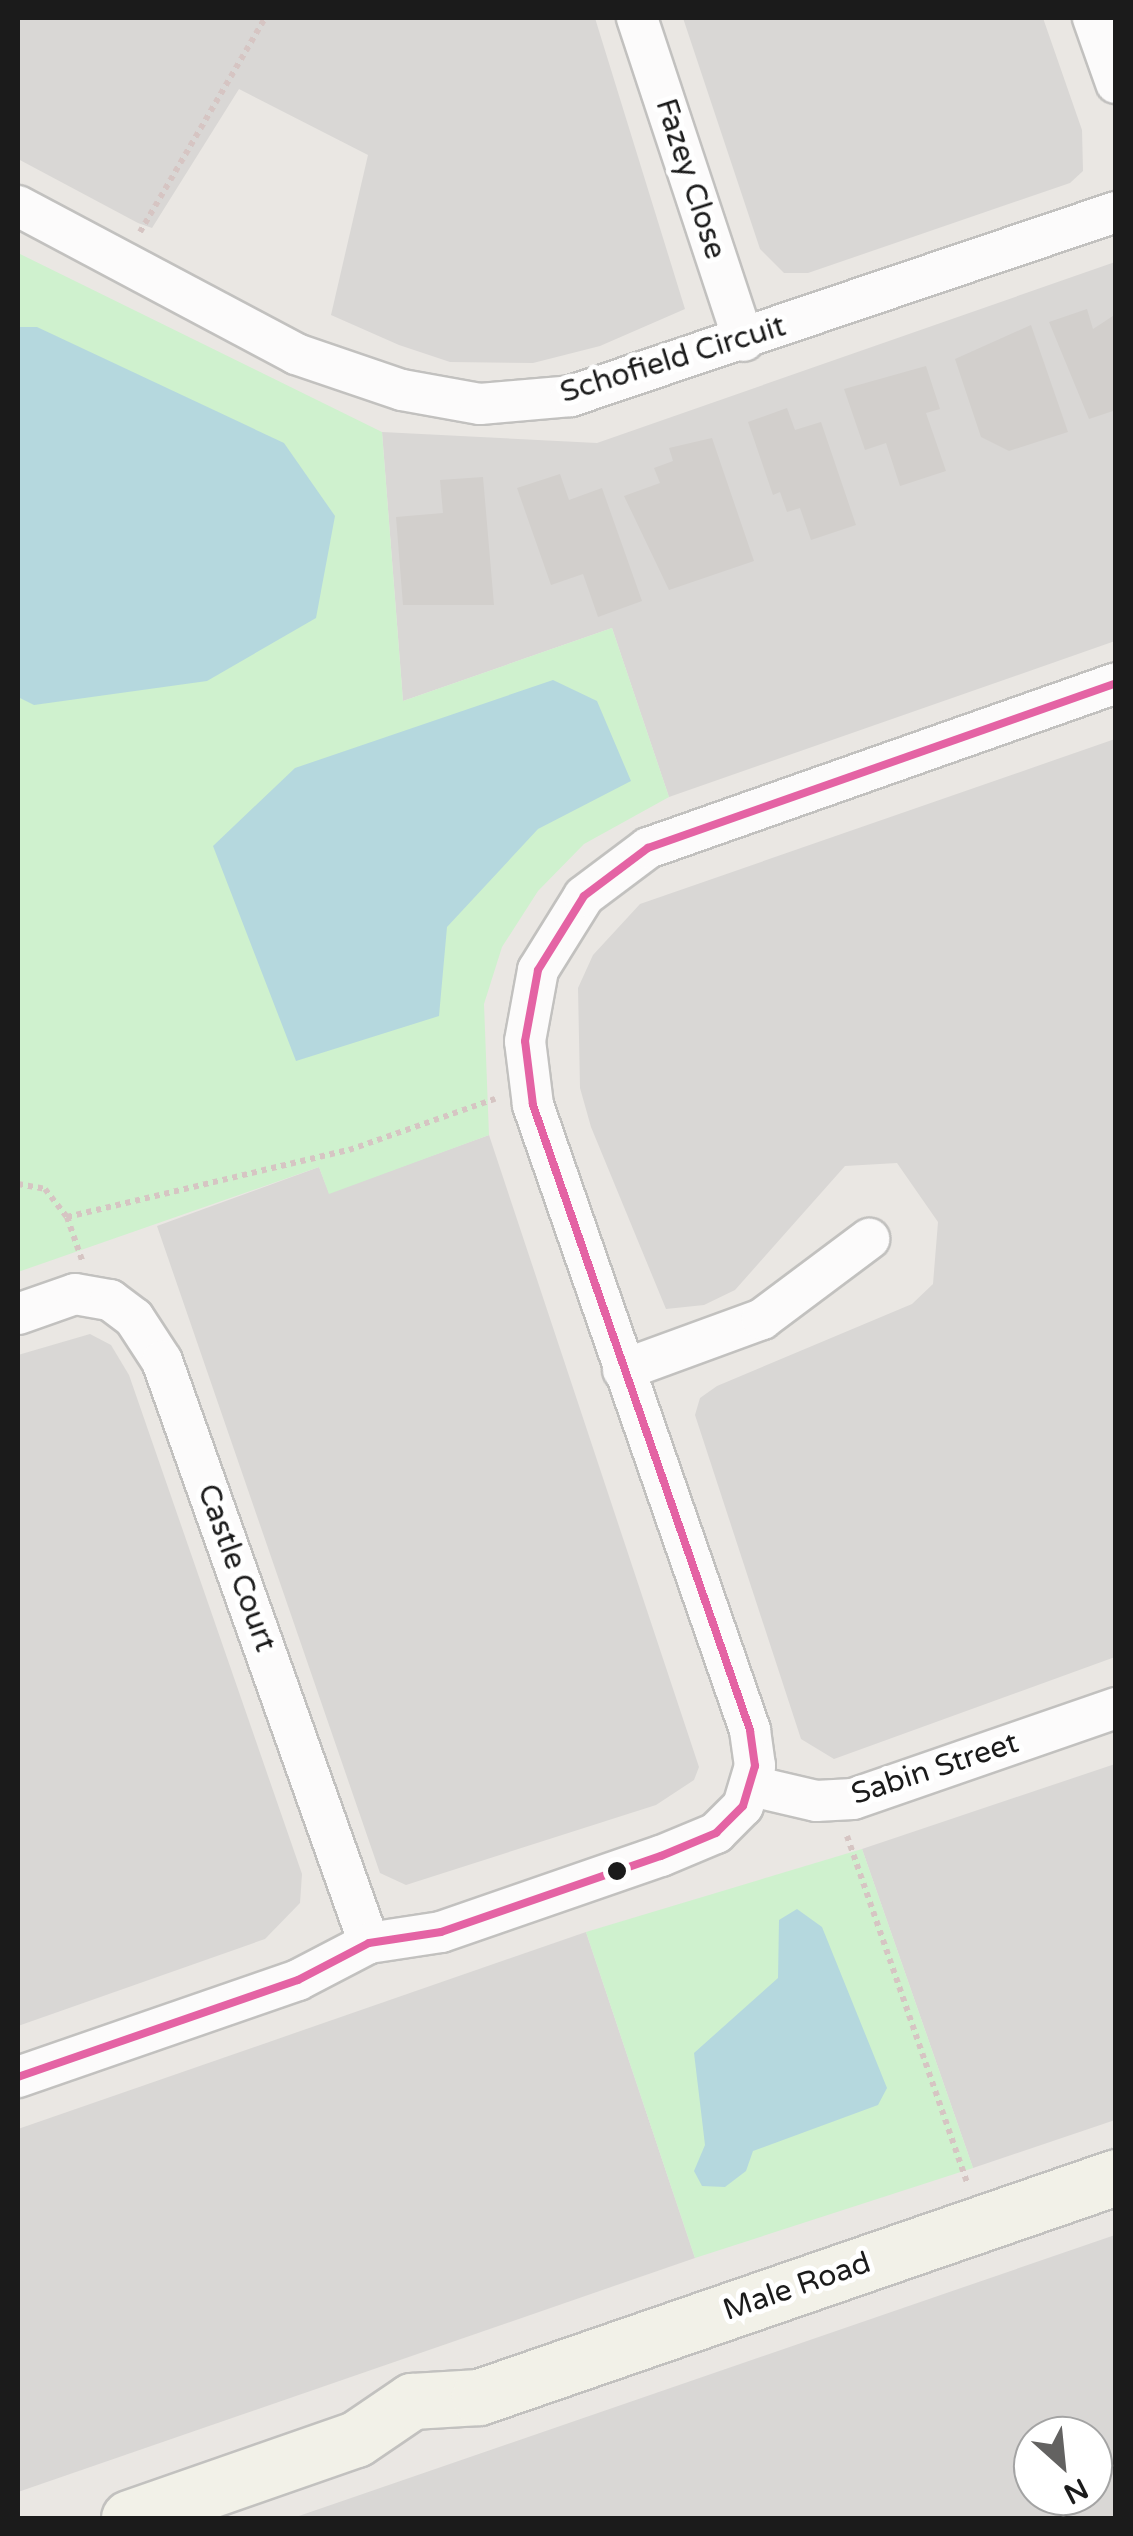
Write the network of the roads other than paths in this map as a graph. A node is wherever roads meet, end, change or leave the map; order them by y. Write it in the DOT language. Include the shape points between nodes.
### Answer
graph roads {
  1 [pos="636,18"];
  2 [pos="1093,18"];
  3 [pos="1116,83"];
  4 [pos="18,206"];
  5 [pos="1116,212"];
  6 [pos="744,341"];
  7 [pos="1116,683"];
  8 [pos="869,1239"];
  9 [pos="18,1314"];
  10 [pos="623,1370"];
  11 [pos="1116,1708"];
  12 [pos="752,1786"];
  13 [pos="370,1942"];
  14 [pos="18,2076"];
  15 [pos="1116,2177"];
  16 [pos="129,2518"];
  1 -- 6 [label="street, Fazey Close"];
  2 -- 3 [label="street"];
  4 -- 6 [label="street, Schofield Circuit" via="296,354 402,390 480,404 571,396"];
  5 -- 6 [label="street, Schofield Circuit"];
  7 -- 10 [label="street" via="648,848 594,887 557,931 531,1002 525,1041 531,1092"];
  8 -- 10 [label="street" via="762,1319"];
  9 -- 13 [label="street, Castle Court" via="75,1294 110,1300 134,1318 162,1362"];
  10 -- 12 [label="street" via="750,1730"];
  11 -- 12 [label="street, Sabin Street" via="835,1802"];
  12 -- 13 [label="street" via="728,1824 700,1840 441,1932"];
  13 -- 14 [label="street" via="298,1980"];
  15 -- 16 [label="street, Male Road" via="479,2397 427,2436 356,2439"];
}
